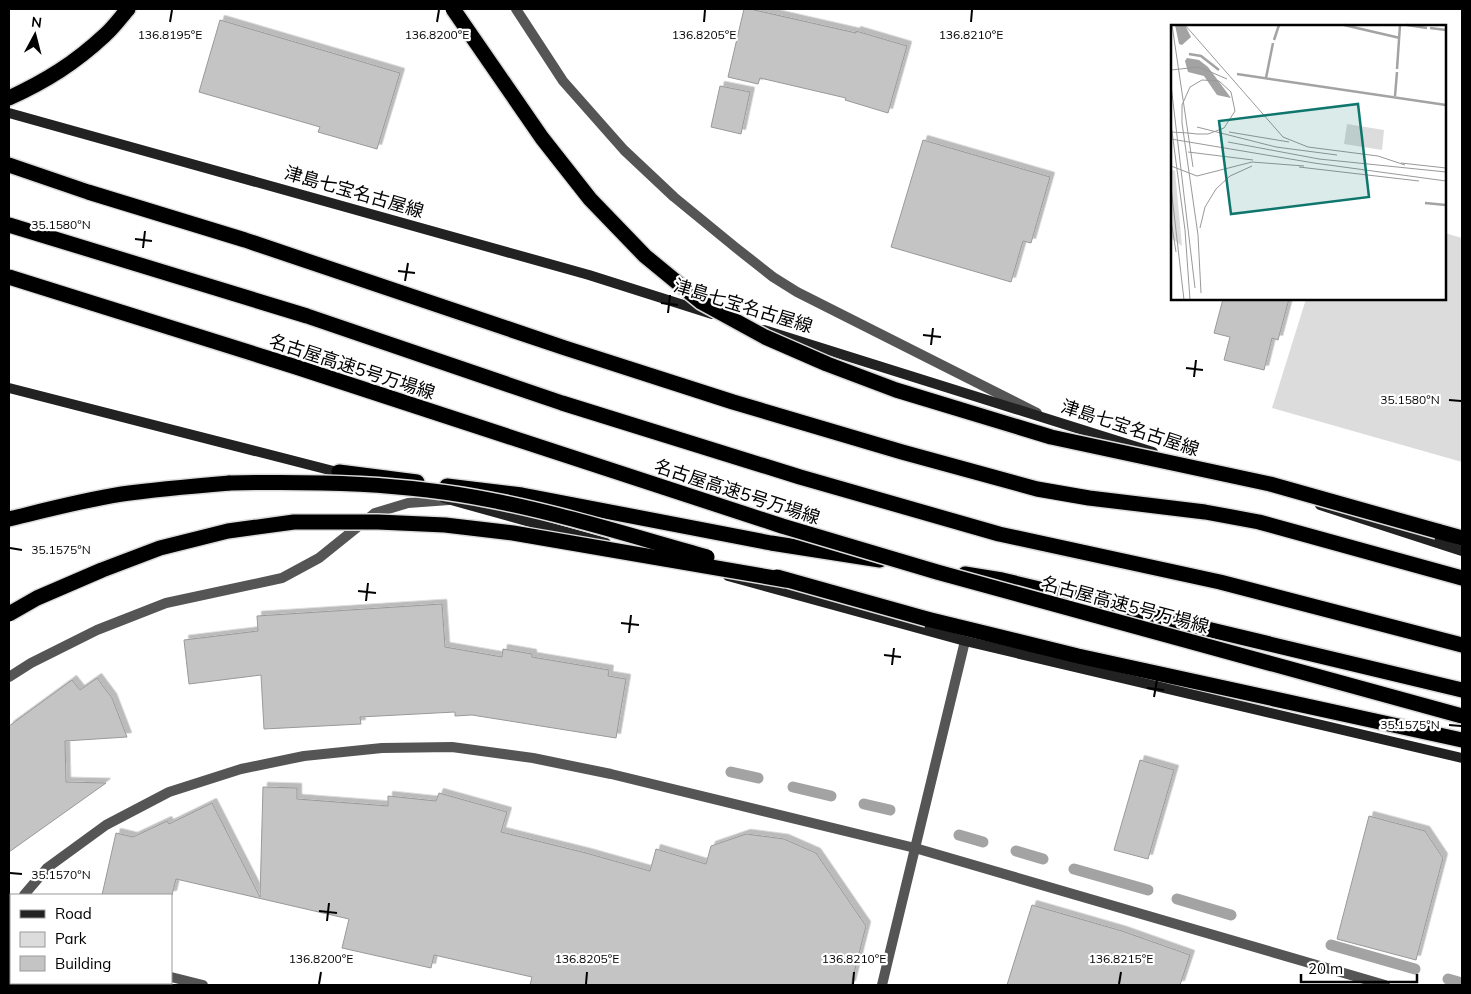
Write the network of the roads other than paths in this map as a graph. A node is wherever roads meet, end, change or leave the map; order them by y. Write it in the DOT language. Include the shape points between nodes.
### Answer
graph roads {
  1 [pos="128,9"];
  2 [pos="453,9"];
  3 [pos="516,9"];
  4 [pos="9,98"];
  5 [pos="9,113"];
  6 [pos="9,165"];
  7 [pos="9,225"];
  8 [pos="9,277"];
  9 [pos="9,388"];
  10 [pos="1054,421"];
  11 [pos="339,472"];
  12 [pos="449,500"];
  13 [pos="9,519"];
  14 [pos="1462,538"];
  15 [pos="1462,551"];
  16 [pos="1462,578"];
  17 [pos="786,580"];
  18 [pos="9,614"];
  19 [pos="965,640"];
  20 [pos="1462,645"];
  21 [pos="9,677"];
  22 [pos="1462,690"];
  23 [pos="1462,716"];
  24 [pos="1462,740"];
  25 [pos="1462,758"];
  26 [pos="915,848"];
  27 [pos="25,894"];
  28 [pos="172,977"];
  29 [pos="203,985"];
  30 [pos="882,985"];
  31 [pos="1385,985"];
  1 -- 4 [label="highway" via="75,61"];
  2 -- 14 [label="highway, bridge" via="542,138 590,199 645,256 701,302 766,337 896,390 1052,437 1270,484"];
  3 -- 10 [label="street" via="563,81 624,150 674,197 773,277"];
  5 -- 10 [label="main road, 津島七宝名古屋線" via="589,275"];
  6 -- 16 [label="highway" via="254,243 574,352 902,452 1046,491 1259,522"];
  7 -- 20 [label="highway, 名古屋高速5号万場線" via="307,316 562,403 819,483 1000,534 1220,582"];
  8 -- 23 [label="highway, 名古屋高速5号万場線, bridge" via="782,526 937,572"];
  9 -- 11 [label="main road"];
  10 -- 15 [label="main road, 津島七宝名古屋線"];
  11 -- 12 [label="main road"];
  11 -- 22 [label="highway" via="522,495 771,543 1002,580"];
  12 -- 19 [label="main road"];
  12 -- 21 [label="street" via="408,503 375,513 318,558 282,578 166,603 97,630"];
  13 -- 17 [label="highway, bridge" via="122,494 230,483 386,486 490,500 544,512"];
  17 -- 18 [label="highway, bridge" via="513,533 445,525 294,522 228,531 160,548 37,598"];
  17 -- 24 [label="highway, bridge" via="1069,654"];
  19 -- 25 [label="main road"];
  19 -- 26 [label="street"];
  26 -- 27 [label="street" via="533,758 452,747 382,748 304,756 241,769 169,792 106,825 47,868"];
  26 -- 30 [label="street"];
  26 -- 31 [label="street"];
  28 -- 29 [label="street"];
}
